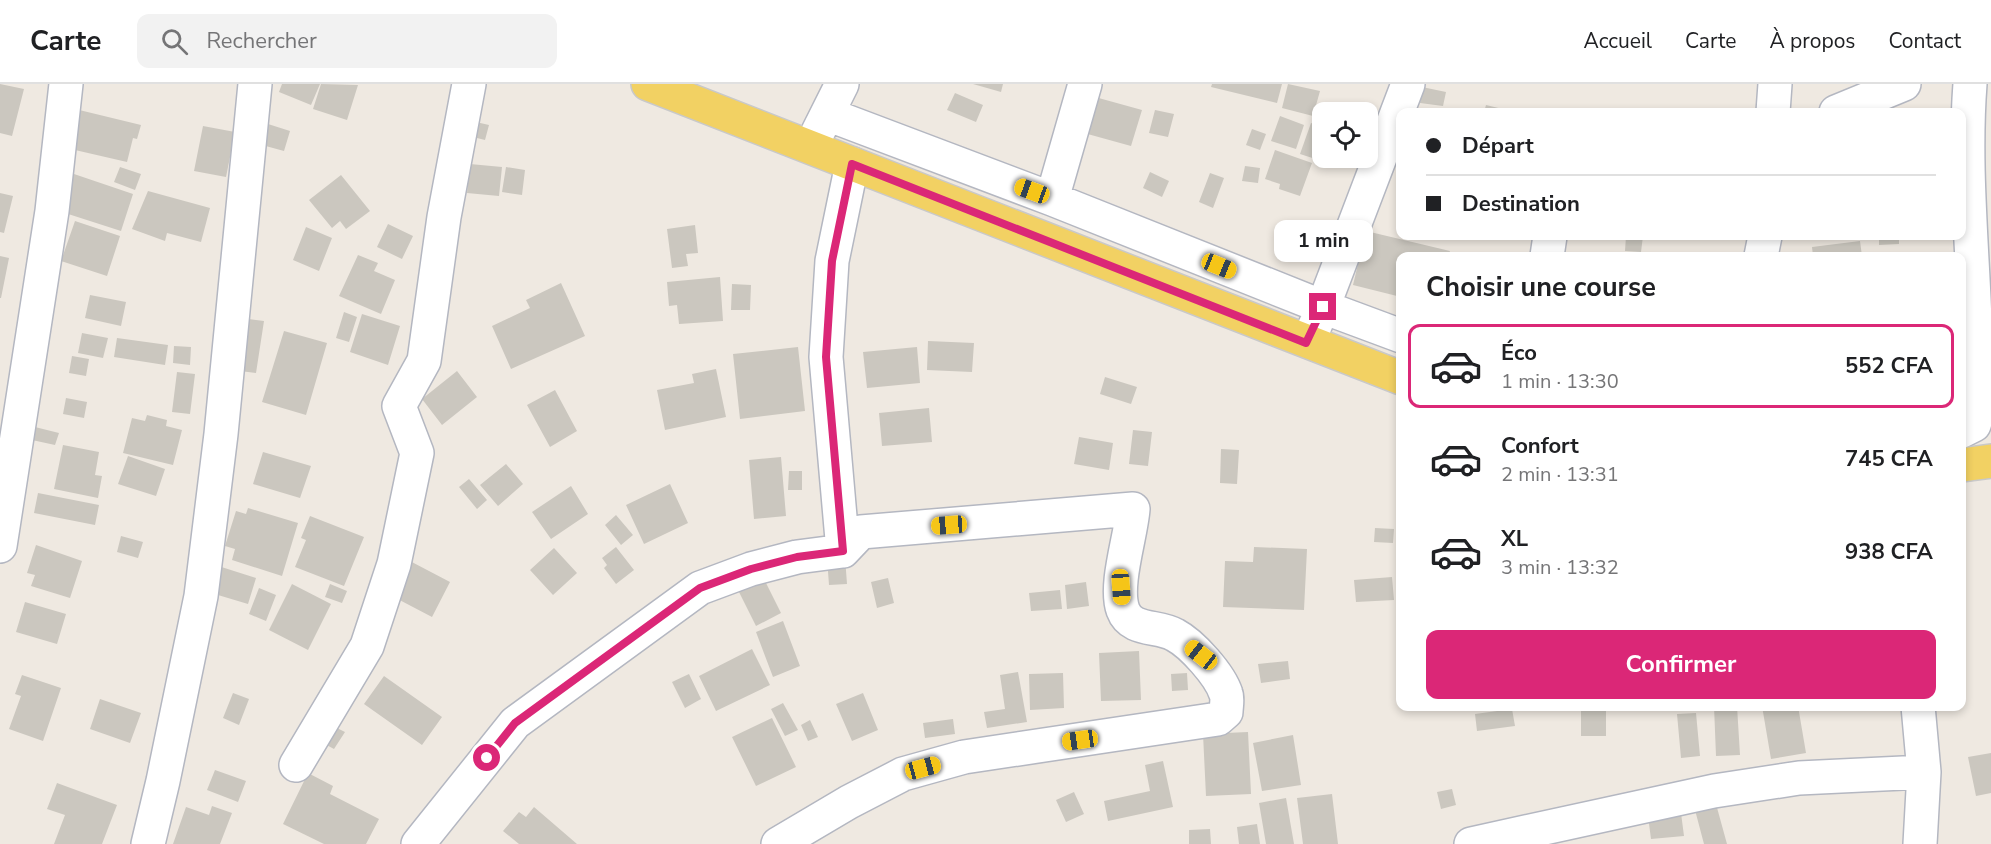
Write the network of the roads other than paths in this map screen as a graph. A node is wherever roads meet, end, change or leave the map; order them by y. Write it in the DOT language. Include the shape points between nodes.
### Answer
graph roads {
  1 [pos="66,84"];
  2 [pos="255,84"];
  3 [pos="469,84"];
  4 [pos="648,84"];
  5 [pos="842,84"];
  6 [pos="1085,84"];
  7 [pos="1408,84"];
  8 [pos="1775,84"];
  9 [pos="1904,84"];
  10 [pos="1970,84"];
  11 [pos="1399,108"];
  12 [pos="1773,108"];
  13 [pos="1846,108"];
  14 [pos="827,114"];
  15 [pos="1396,115"];
  16 [pos="810,147"];
  17 [pos="852,164"];
  18 [pos="1052,199"];
  19 [pos="1323,307"];
  20 [pos="1396,334"];
  21 [pos="1306,343"];
  22 [pos="1396,376"];
  23 [pos="1966,429"];
  24 [pos="1991,461"];
  25 [pos="1966,464"];
  26 [pos="0,546"];
  27 [pos="843,551"];
  28 [pos="1918,711"];
  29 [pos="296,765"];
  30 [pos="1924,772"];
  31 [pos="148,844"];
  32 [pos="418,844"];
  33 [pos="778,844"];
  34 [pos="1471,844"];
  35 [pos="1920,844"];
  1 -- 26 [label="street" via="52,211"];
  2 -- 31 [label="street" via="201,596"];
  3 -- 29 [label="street" via="444,217 424,361 399,406 417,453 394,564 367,646"];
  4 -- 16 [label="main road"];
  5 -- 14 [label="street"];
  6 -- 18 [label="street"];
  7 -- 11 [label="street"];
  8 -- 12 [label="street"];
  9 -- 13 [label="street"];
  10 -- 23 [label="street" via="1977,416 1974,425"];
  14 -- 16 [label="street"];
  14 -- 18 [label="street"];
  15 -- 19 [label="street"];
  16 -- 17 [label="main road"];
  17 -- 21 [label="main road"];
  17 -- 27 [label="street" via="832,261 826,357"];
  18 -- 19 [label="street"];
  19 -- 20 [label="street"];
  19 -- 21 [label="street"];
  21 -- 22 [label="main road"];
  24 -- 25 [label="main road"];
  27 -- 32 [label="street" via="797,557 700,588 515,723"];
  27 -- 33 [label="street" via="861,532 1133,509 1121,587 1122,608 1128,619 1138,625 1174,634 1201,655 1227,695 1226,712 1218,719 964,757 903,774"];
  28 -- 30 [label="street"];
  30 -- 34 [label="street" via="1799,778 1714,791"];
  30 -- 35 [label="street"];
}
